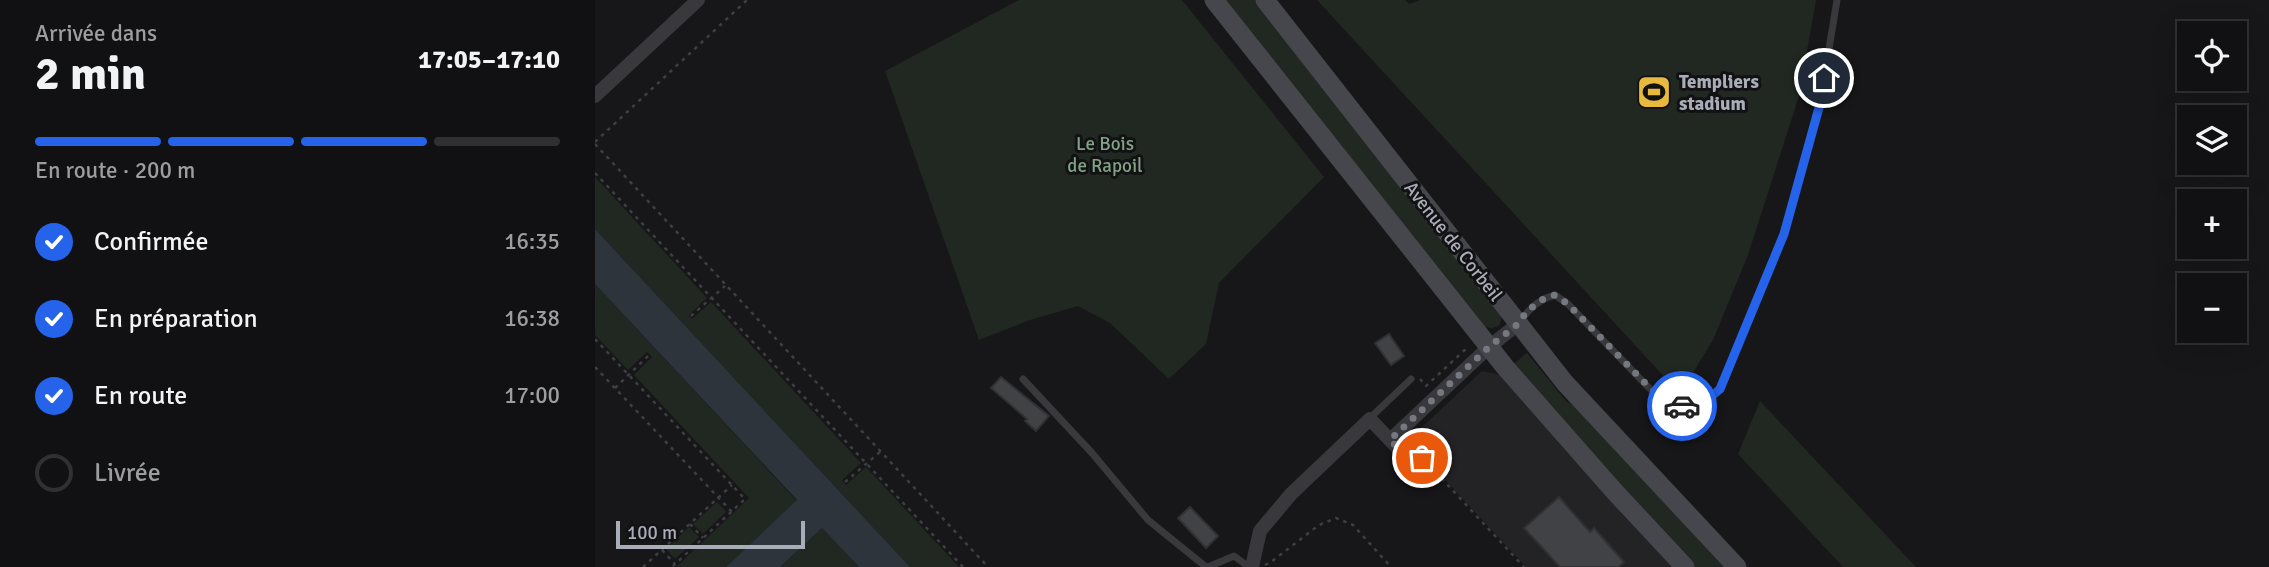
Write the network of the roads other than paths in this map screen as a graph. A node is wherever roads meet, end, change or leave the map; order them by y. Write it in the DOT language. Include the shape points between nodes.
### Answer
graph roads {
  1 [pos="698,0"];
  2 [pos="1214,0"];
  3 [pos="1265,0"];
  4 [pos="1837,0"];
  5 [pos="595,96"];
  6 [pos="1518,324"];
  7 [pos="1489,347"];
  8 [pos="1023,379"];
  9 [pos="1411,379"];
  10 [pos="1370,419"];
  11 [pos="1390,440"];
  12 [pos="1422,458"];
  13 [pos="1207,567"];
  14 [pos="1250,567"];
  15 [pos="1685,567"];
  16 [pos="1737,567"];
  1 -- 5 [label="street"];
  2 -- 7 [label="main road, Avenue de Corbeil"];
  3 -- 6 [label="main road, Avenue de Corbeil"];
  4 -- 6 [label="lane" via="1820,104 1784,234 1720,389 1689,407 1669,404 1555,295 1527,311"];
  6 -- 7 [label="street"];
  6 -- 16 [label="main road, Avenue de Corbeil" via="1565,383"];
  7 -- 11 [label="street"];
  7 -- 15 [label="main road, Avenue de Corbeil"];
  8 -- 13 [label="lane" via="1148,520"];
  9 -- 10 [label="lane"];
  10 -- 11 [label="street"];
  10 -- 14 [label="street" via="1290,494 1260,531"];
  11 -- 12 [label="street" via="1414,464"];
  13 -- 14 [label="lane" via="1234,556"];
}
